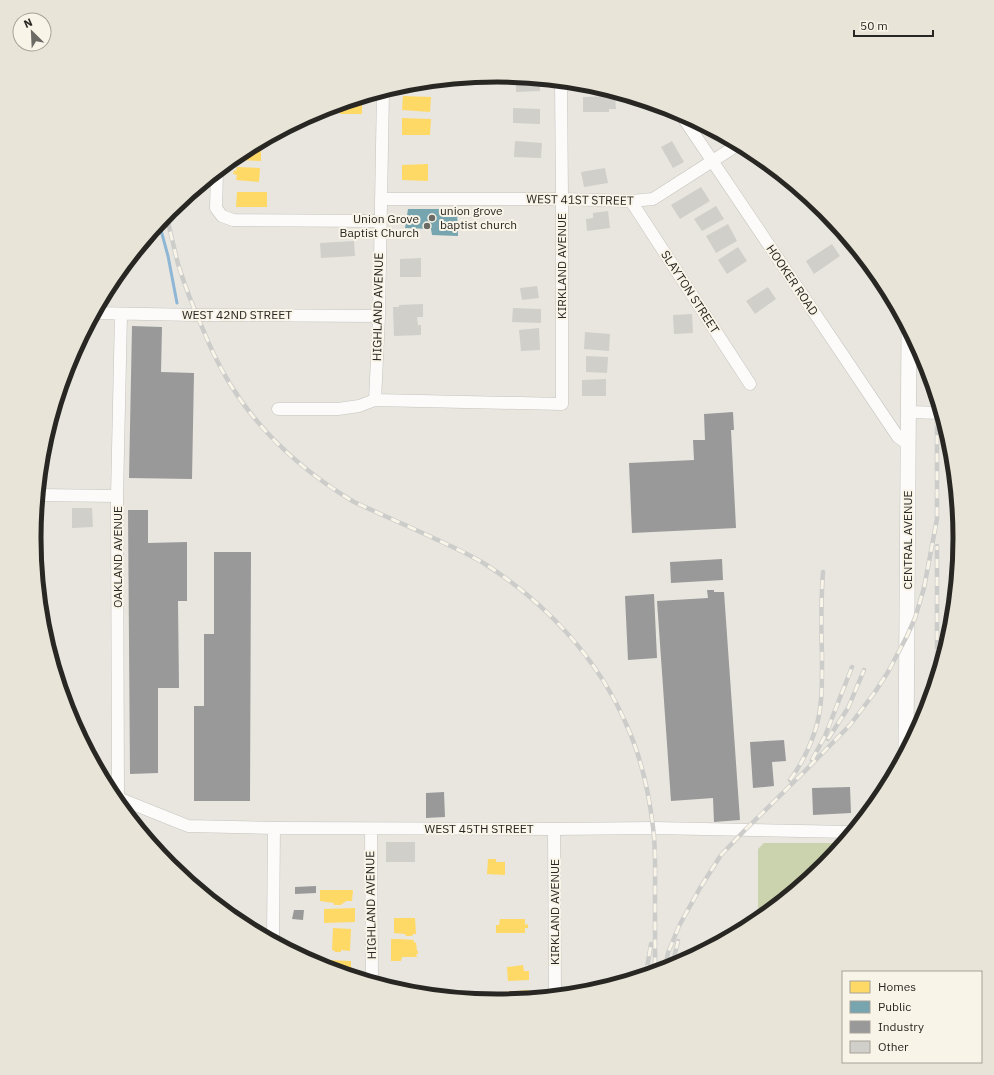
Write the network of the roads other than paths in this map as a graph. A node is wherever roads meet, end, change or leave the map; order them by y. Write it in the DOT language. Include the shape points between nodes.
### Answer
graph roads {
  1 [pos="561,86"];
  2 [pos="383,96"];
  3 [pos="687,123"];
  4 [pos="733,148"];
  5 [pos="713,162"];
  6 [pos="217,178"];
  7 [pos="381,199"];
  8 [pos="562,199"];
  9 [pos="631,201"];
  10 [pos="380,220"];
  11 [pos="99,314"];
  12 [pos="121,314"];
  13 [pos="379,316"];
  14 [pos="909,343"];
  15 [pos="750,384"];
  16 [pos="375,400"];
  17 [pos="278,409"];
  18 [pos="909,412"];
  19 [pos="935,413"];
  20 [pos="908,444"];
  21 [pos="43,495"];
  22 [pos="117,496"];
  23 [pos="906,739"];
  24 [pos="116,788"];
  25 [pos="126,802"];
  26 [pos="274,828"];
  27 [pos="371,829"];
  28 [pos="554,830"];
  29 [pos="845,832"];
  30 [pos="273,934"];
  31 [pos="372,976"];
  32 [pos="555,990"];
  1 -- 8 [label="street, KIRKLAND AVENUE"];
  2 -- 7 [label="street, HIGHLAND AVENUE"];
  3 -- 5 [label="street, HOOKER ROAD"];
  4 -- 5 [label="street, WEST 41ST STREET"];
  5 -- 9 [label="street, WEST 41ST STREET" via="653,199"];
  5 -- 20 [label="street, HOOKER ROAD" via="898,437"];
  6 -- 10 [label="street" via="216,208 222,216 233,220"];
  7 -- 8 [label="street, WEST 41ST STREET"];
  7 -- 10 [label="street, HIGHLAND AVENUE"];
  8 -- 9 [label="street, WEST 41ST STREET"];
  8 -- 16 [label="street, KIRKLAND AVENUE" via="562,404"];
  9 -- 15 [label="street, SLAYTON STREET"];
  10 -- 13 [label="street, HIGHLAND AVENUE"];
  11 -- 12 [label="street, WEST 42ND STREET"];
  12 -- 13 [label="street, WEST 42ND STREET"];
  12 -- 22 [label="street, OAKLAND AVENUE"];
  13 -- 16 [label="street, HIGHLAND AVENUE"];
  14 -- 18 [label="street, CENTRAL AVENUE"];
  16 -- 17 [label="street" via="359,406 338,409"];
  18 -- 19 [label="street"];
  18 -- 20 [label="street, CENTRAL AVENUE"];
  20 -- 23 [label="street, CENTRAL AVENUE"];
  21 -- 22 [label="street"];
  22 -- 24 [label="street, OAKLAND AVENUE"];
  25 -- 26 [label="street, WEST 45TH STREET" via="188,826"];
  26 -- 27 [label="street, WEST 45TH STREET"];
  26 -- 30 [label="street"];
  27 -- 28 [label="street, WEST 45TH STREET"];
  27 -- 31 [label="street, HIGHLAND AVENUE"];
  28 -- 29 [label="street, WEST 45TH STREET" via="654,828"];
  28 -- 32 [label="street, KIRKLAND AVENUE"];
}
